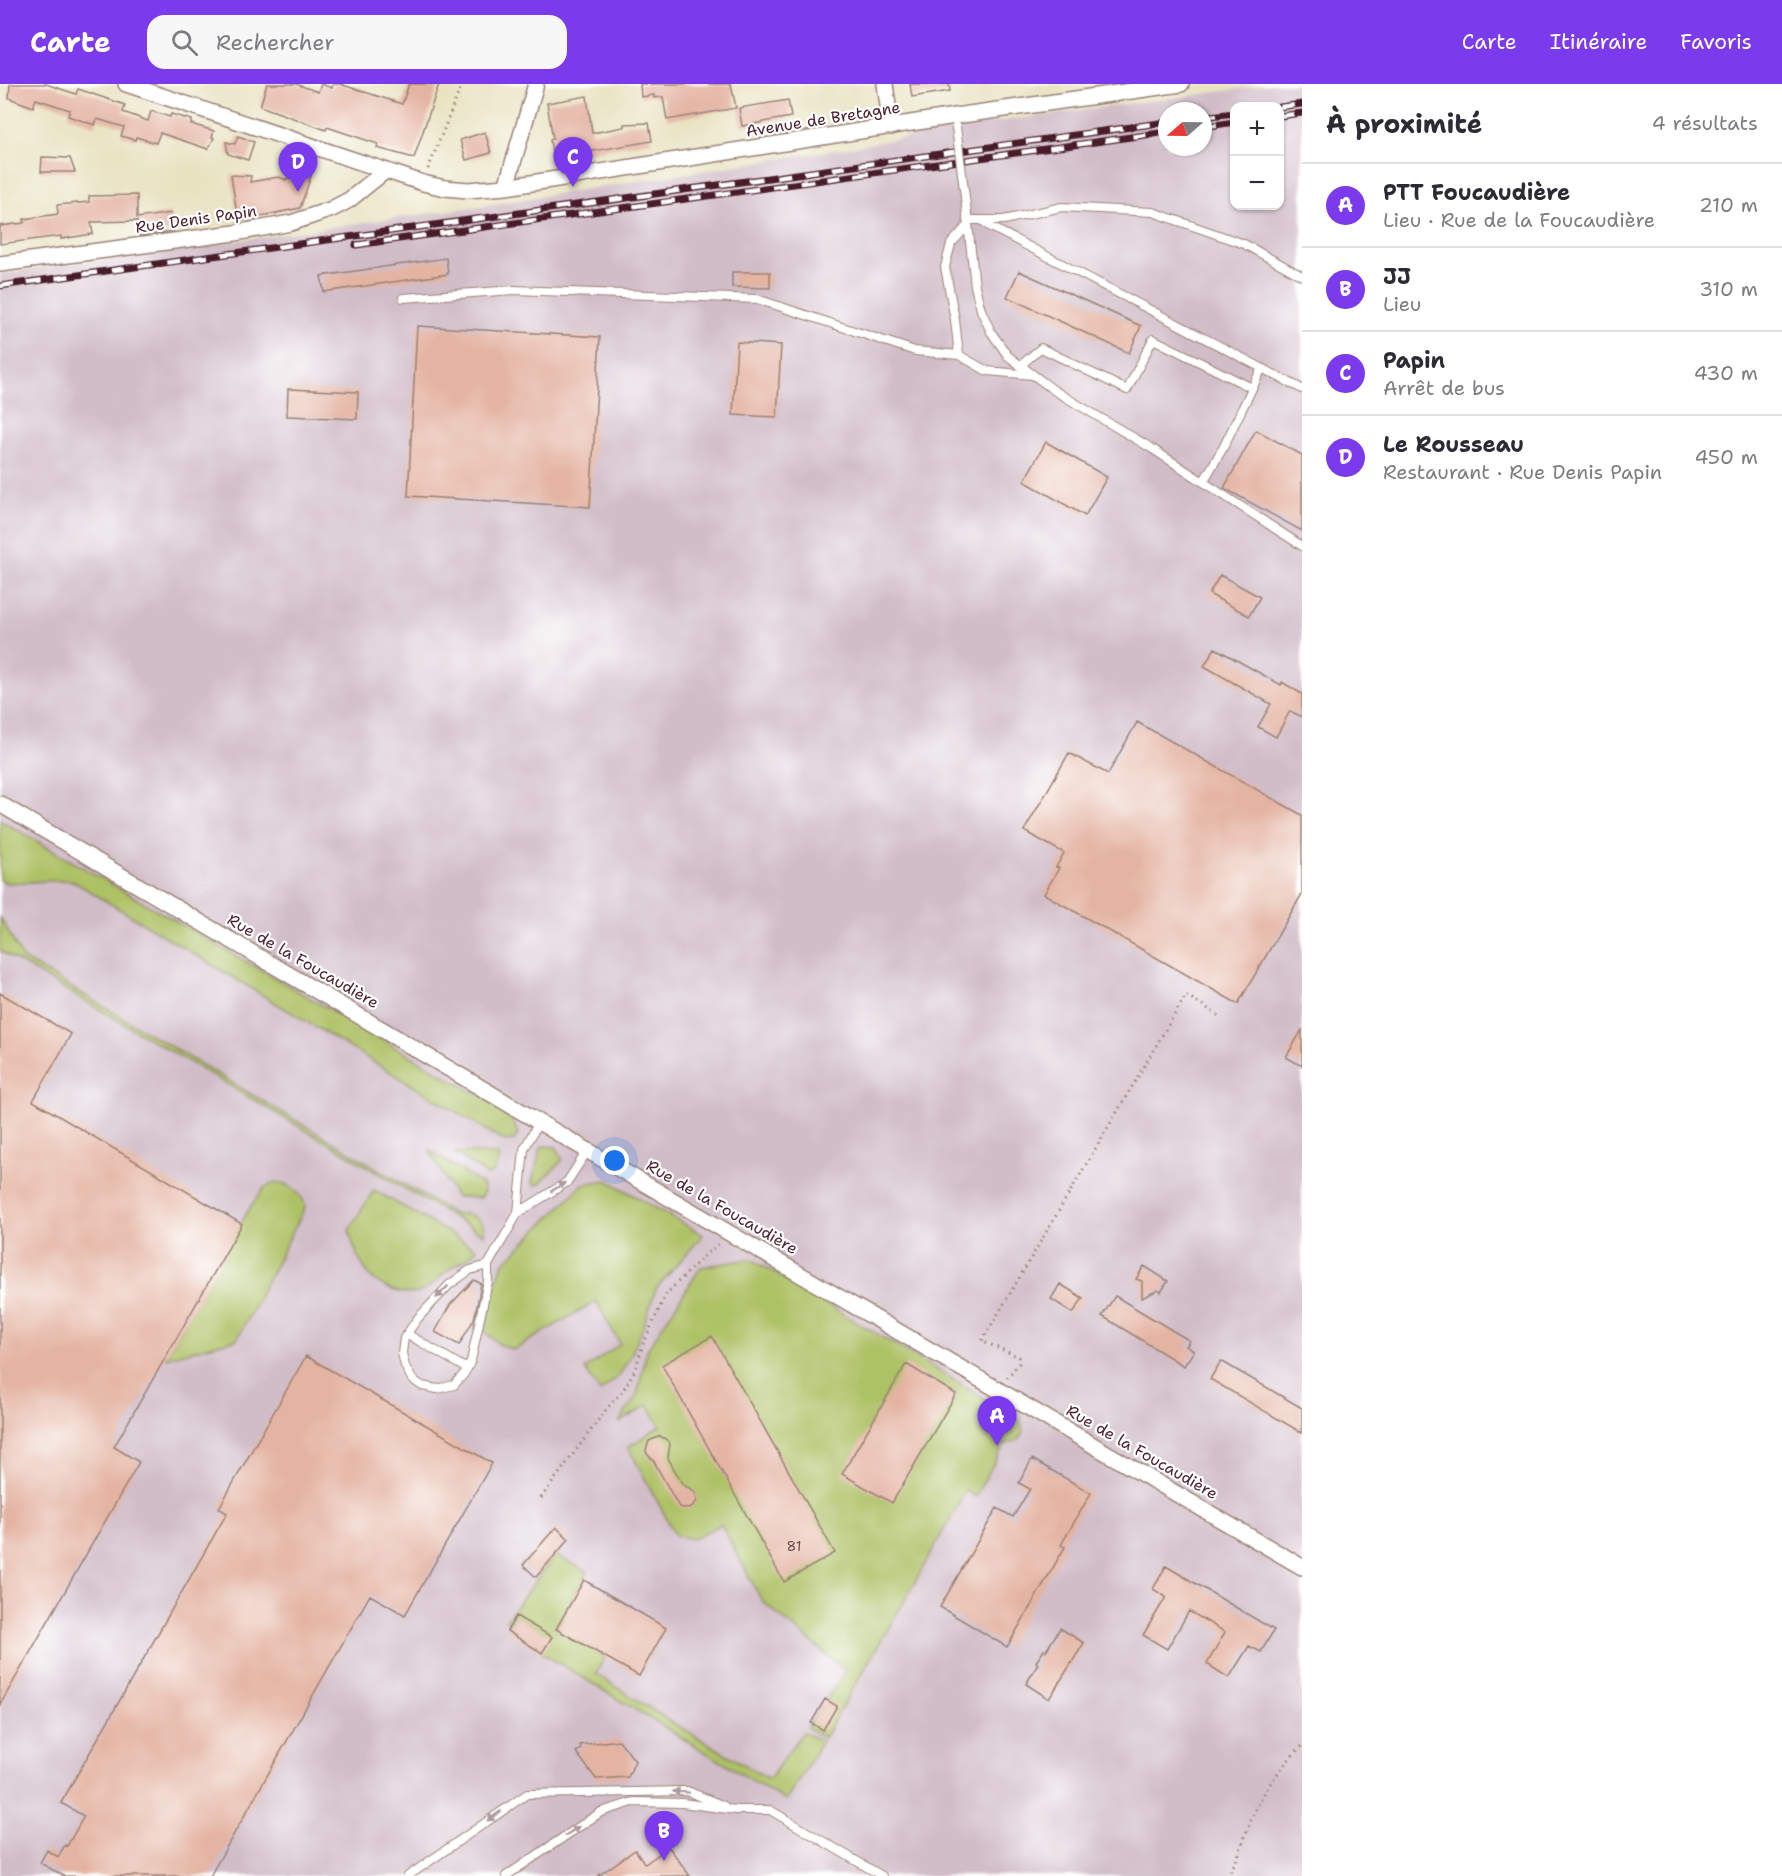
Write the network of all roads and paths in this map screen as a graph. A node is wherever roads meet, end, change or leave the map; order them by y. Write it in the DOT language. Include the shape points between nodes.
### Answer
graph roads {
  1 [pos="462,84"];
  2 [pos="536,84"];
  3 [pos="885,84"];
  4 [pos="1181,84"];
  5 [pos="131,85"];
  6 [pos="955,122"];
  7 [pos="891,127"];
  8 [pos="384,172"];
  9 [pos="423,183"];
  10 [pos="506,188"];
  11 [pos="983,221"];
  12 [pos="968,223"];
  13 [pos="0,264"];
  14 [pos="1302,276"];
  15 [pos="403,298"];
  16 [pos="959,355"];
  17 [pos="1020,366"];
  18 [pos="1263,368"];
  19 [pos="1033,375"];
  20 [pos="1252,388"];
  21 [pos="1302,389"];
  22 [pos="1203,482"];
  23 [pos="1302,546"];
  24 [pos="0,804"];
  25 [pos="1221,1017"];
  26 [pos="539,1122"];
  27 [pos="588,1150"];
  28 [pos="518,1213"];
  29 [pos="732,1234"];
  30 [pos="488,1265"];
  31 [pos="407,1334"];
  32 [pos="467,1370"];
  33 [pos="998,1388"];
  34 [pos="541,1498"];
  35 [pos="1302,1567"];
  36 [pos="1302,1746"];
  37 [pos="736,1810"];
  38 [pos="408,1876"];
  39 [pos="506,1876"];
  40 [pos="882,1876"];
  41 [pos="1227,1876"];
  1 -- 9 [label="path"];
  2 -- 10 [label="street"];
  3 -- 7 [label="street"];
  4 -- 6 [label="street, Avenue de Bretagne"];
  5 -- 8 [label="street, Avenue de Bretagne"];
  6 -- 7 [label="street, Avenue de Bretagne"];
  6 -- 12 [label="lane, bridge"];
  7 -- 10 [label="street, Avenue de Bretagne"];
  8 -- 9 [label="street, Avenue de Bretagne"];
  8 -- 13 [label="street, Rue Denis Papin" via="349,200 291,223"];
  9 -- 10 [label="street, Avenue de Bretagne" via="468,190"];
  11 -- 12 [label="lane"];
  11 -- 14 [label="lane" via="1062,207 1154,212 1244,244"];
  11 -- 18 [label="lane"];
  12 -- 16 [label="lane" via="951,244 945,267"];
  12 -- 17 [label="lane" via="981,310 991,332"];
  15 -- 16 [label="lane" via="514,290 757,299 915,351"];
  16 -- 19 [label="lane" via="987,371"];
  17 -- 19 [label="lane"];
  17 -- 20 [label="lane" via="1041,348 1127,390 1153,339"];
  18 -- 20 [label="lane"];
  18 -- 21 [label="lane"];
  19 -- 22 [label="lane"];
  20 -- 22 [label="lane"];
  22 -- 23 [label="lane"];
  24 -- 26 [label="street, Rue de la Foucaudière"];
  25 -- 33 [label="path" via="1186,995 982,1341 1019,1357 1019,1363"];
  26 -- 27 [label="street, Rue de la Foucaudière"];
  26 -- 28 [label="lane" via="525,1149"];
  28 -- 27 [label="lane, one-way" via="567,1182"];
  27 -- 29 [label="street, Rue de la Foucaudière"];
  28 -- 30 [label="lane"];
  29 -- 33 [label="street, Rue de la Foucaudière"];
  29 -- 34 [label="path" via="666,1294 622,1392"];
  30 -- 31 [label="lane, one-way" via="470,1270 450,1285"];
  30 -- 32 [label="lane" via="484,1304"];
  31 -- 32 [label="lane"];
  31 -- 32 [label="lane" via="402,1353 405,1366 412,1379 422,1386 437,1389 454,1385"];
  33 -- 35 [label="street, Rue de la Foucaudière"];
  36 -- 41 [label="path" via="1286,1761 1257,1807 1236,1863"];
  37 -- 38 [label="lane, one-way" via="687,1791 527,1794"];
  39 -- 37 [label="lane, one-way" via="601,1812 633,1802"];
  37 -- 40 [label="lane" via="770,1810"];
}
